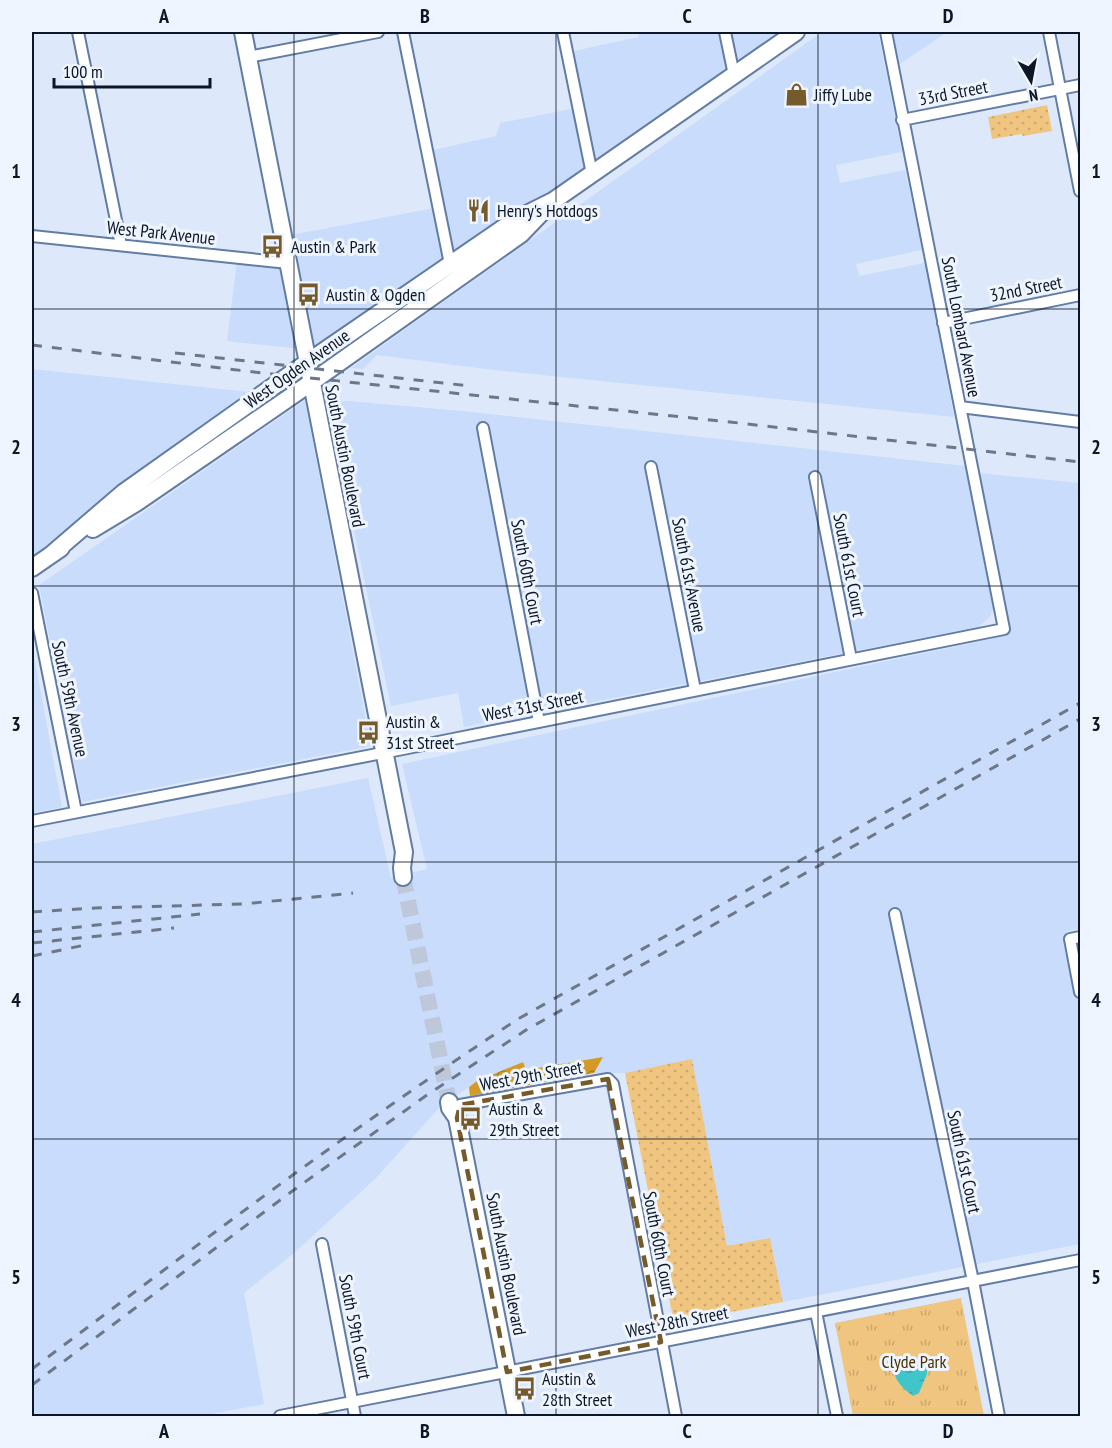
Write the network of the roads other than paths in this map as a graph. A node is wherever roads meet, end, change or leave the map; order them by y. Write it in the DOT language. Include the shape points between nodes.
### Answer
graph roads {
  1 [pos="78,32"];
  2 [pos="243,32"];
  3 [pos="378,32"];
  4 [pos="403,32"];
  5 [pos="563,32"];
  6 [pos="725,32"];
  7 [pos="796,32"];
  8 [pos="886,32"];
  9 [pos="1049,32"];
  10 [pos="248,57"];
  11 [pos="734,75"];
  12 [pos="1080,85"];
  13 [pos="1060,89"];
  14 [pos="902,120"];
  15 [pos="592,174"];
  16 [pos="1080,191"];
  17 [pos="554,201"];
  18 [pos="32,236"];
  19 [pos="121,245"];
  20 [pos="288,262"];
  21 [pos="450,264"];
  22 [pos="1080,295"];
  23 [pos="944,323"];
  24 [pos="307,363"];
  25 [pos="311,383"];
  26 [pos="960,407"];
  27 [pos="1080,422"];
  28 [pos="483,428"];
  29 [pos="651,467"];
  30 [pos="815,477"];
  31 [pos="52,554"];
  32 [pos="32,568"];
  33 [pos="32,593"];
  34 [pos="1004,629"];
  35 [pos="851,659"];
  36 [pos="695,690"];
  37 [pos="539,722"];
  38 [pos="384,753"];
  39 [pos="76,812"];
  40 [pos="32,821"];
  41 [pos="409,875"];
  42 [pos="895,914"];
  43 [pos="1075,938"];
  44 [pos="1080,992"];
  45 [pos="608,1079"];
  46 [pos="456,1105"];
  47 [pos="322,1244"];
  48 [pos="1080,1260"];
  49 [pos="973,1281"];
  50 [pos="816,1312"];
  51 [pos="661,1342"];
  52 [pos="507,1372"];
  53 [pos="352,1402"];
  54 [pos="280,1416"];
  55 [pos="355,1416"];
  56 [pos="516,1416"];
  57 [pos="676,1416"];
  58 [pos="837,1416"];
  59 [pos="999,1416"];
  1 -- 19 [label="street"];
  2 -- 10 [label="main road, South Austin Boulevard"];
  3 -- 10 [label="street"];
  4 -- 21 [label="street"];
  5 -- 15 [label="street"];
  6 -- 11 [label="street"];
  7 -- 11 [label="main road, West Ogden Avenue"];
  8 -- 14 [label="street, South Lombard Avenue"];
  9 -- 13 [label="street"];
  10 -- 20 [label="main road, South Austin Boulevard"];
  11 -- 15 [label="main road, West Ogden Avenue"];
  12 -- 13 [label="street, 33rd Street"];
  13 -- 14 [label="street, 33rd Street"];
  13 -- 16 [label="street"];
  14 -- 23 [label="street, South Lombard Avenue"];
  15 -- 17 [label="main road, West Ogden Avenue"];
  17 -- 21 [label="main road, West Ogden Avenue" via="515,220"];
  17 -- 25 [label="main road, West Ogden Avenue" via="521,234"];
  18 -- 19 [label="street, West Park Avenue"];
  19 -- 20 [label="street, West Park Avenue"];
  20 -- 24 [label="main road, South Austin Boulevard"];
  21 -- 24 [label="main road, West Ogden Avenue"];
  22 -- 23 [label="street, 32nd Street"];
  23 -- 26 [label="street, South Lombard Avenue"];
  24 -- 25 [label="main road, South Austin Boulevard"];
  24 -- 31 [label="main road, West Ogden Avenue" via="123,493"];
  25 -- 31 [label="main road, West Ogden Avenue" via="136,504"];
  25 -- 38 [label="main road, South Austin Boulevard"];
  26 -- 27 [label="street"];
  26 -- 34 [label="street, South Lombard Avenue"];
  28 -- 37 [label="street, South 60th Court"];
  29 -- 36 [label="street, South 61st Avenue"];
  30 -- 35 [label="street, South 61st Court"];
  31 -- 32 [label="main road, West Ogden Avenue"];
  33 -- 39 [label="street, South 59th Avenue"];
  34 -- 35 [label="street, West 31st Street"];
  35 -- 36 [label="street, West 31st Street"];
  36 -- 37 [label="street, West 31st Street"];
  37 -- 38 [label="street, West 31st Street"];
  38 -- 39 [label="street, West 31st Street"];
  38 -- 41 [label="main road, South Austin Boulevard" via="404,852 402,868"];
  39 -- 40 [label="street, West 31st Street"];
  42 -- 49 [label="street, South 61st Court"];
  43 -- 44 [label="street"];
  45 -- 46 [label="street, West 29th Street"];
  45 -- 51 [label="street, South 60th Court" via="613,1084"];
  46 -- 52 [label="main road, South Austin Boulevard"];
  47 -- 53 [label="street, South 59th Court"];
  48 -- 49 [label="street, West 28th Street"];
  49 -- 50 [label="street, West 28th Street"];
  49 -- 59 [label="street, South 61st Court"];
  50 -- 51 [label="street, West 28th Street"];
  50 -- 58 [label="street"];
  51 -- 52 [label="street, West 28th Street"];
  51 -- 57 [label="street, South 60th Court"];
  52 -- 53 [label="street, West 28th Street"];
  52 -- 56 [label="main road, South Austin Boulevard"];
  53 -- 54 [label="street, West 28th Street"];
  53 -- 55 [label="street, South 59th Court"];
}
